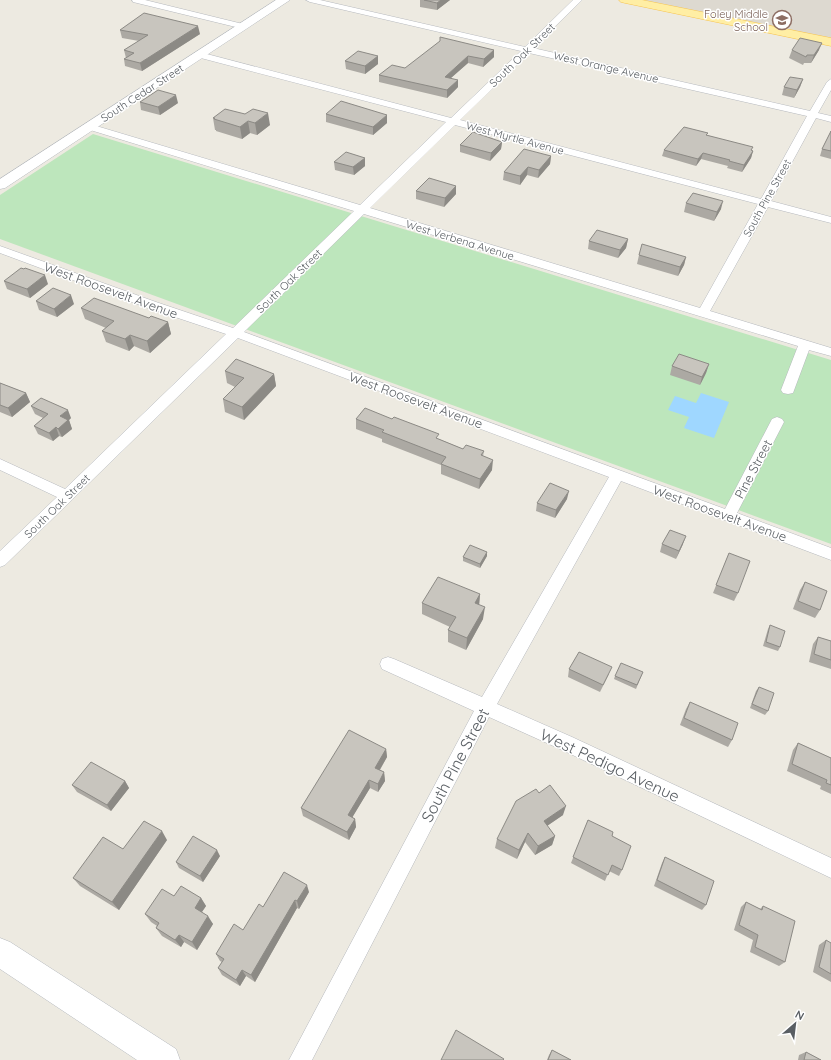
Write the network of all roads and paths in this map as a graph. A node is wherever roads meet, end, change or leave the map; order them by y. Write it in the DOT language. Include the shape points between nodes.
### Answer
graph roads {
  1 [pos="136,0"];
  2 [pos="284,0"];
  3 [pos="310,0"];
  4 [pos="578,0"];
  5 [pos="625,0"];
  6 [pos="244,27"];
  7 [pos="831,42"];
  8 [pos="528,49"];
  9 [pos="200,55"];
  10 [pos="831,82"];
  11 [pos="812,115"];
  12 [pos="831,119"];
  13 [pos="453,122"];
  14 [pos="90,127"];
  15 [pos="0,185"];
  16 [pos="764,202"];
  17 [pos="362,210"];
  18 [pos="831,220"];
  19 [pos="0,249"];
  20 [pos="703,314"];
  21 [pos="236,333"];
  22 [pos="805,344"];
  23 [pos="831,352"];
  24 [pos="788,390"];
  25 [pos="777,422"];
  26 [pos="0,464"];
  27 [pos="617,475"];
  28 [pos="68,496"];
  29 [pos="728,516"];
  30 [pos="831,554"];
  31 [pos="0,561"];
  32 [pos="388,664"];
  33 [pos="485,708"];
  34 [pos="831,868"];
  35 [pos="0,952"];
  36 [pos="165,1060"];
  37 [pos="300,1060"];
  1 -- 6 [label="street"];
  2 -- 6 [label="street, South Cedar Street"];
  3 -- 8 [label="street, West Orange Avenue"];
  4 -- 8 [label="street, South Oak Street"];
  5 -- 7 [label="main road"];
  6 -- 9 [label="street, South Cedar Street"];
  8 -- 11 [label="street, West Orange Avenue"];
  8 -- 13 [label="street, South Oak Street"];
  9 -- 13 [label="street, West Myrtle Avenue"];
  9 -- 14 [label="street, South Cedar Street"];
  10 -- 11 [label="street, South Pine Street"];
  11 -- 12 [label="street, West Orange Avenue"];
  11 -- 16 [label="street, South Pine Street"];
  13 -- 16 [label="street, West Myrtle Avenue"];
  13 -- 17 [label="street, South Oak Street"];
  14 -- 15 [label="street, South Cedar Street"];
  14 -- 17 [label="street, West Verbena Avenue"];
  16 -- 18 [label="street, West Myrtle Avenue"];
  16 -- 20 [label="street, South Pine Street"];
  17 -- 20 [label="street, West Verbena Avenue"];
  17 -- 21 [label="street, South Oak Street"];
  19 -- 21 [label="street, West Roosevelt Avenue"];
  20 -- 22 [label="street, West Verbena Avenue"];
  21 -- 27 [label="street, West Roosevelt Avenue"];
  21 -- 28 [label="street, South Oak Street"];
  22 -- 23 [label="street, West Verbena Avenue"];
  22 -- 24 [label="street"];
  25 -- 29 [label="street, Pine Street"];
  26 -- 28 [label="street"];
  27 -- 29 [label="street, West Roosevelt Avenue"];
  27 -- 33 [label="street, South Pine Street"];
  28 -- 31 [label="street, South Oak Street"];
  29 -- 30 [label="street, West Roosevelt Avenue"];
  32 -- 33 [label="street, West Pedigo Avenue"];
  33 -- 34 [label="street, West Pedigo Avenue"];
  33 -- 37 [label="street, South Pine Street"];
  35 -- 36 [label="street"];
}
